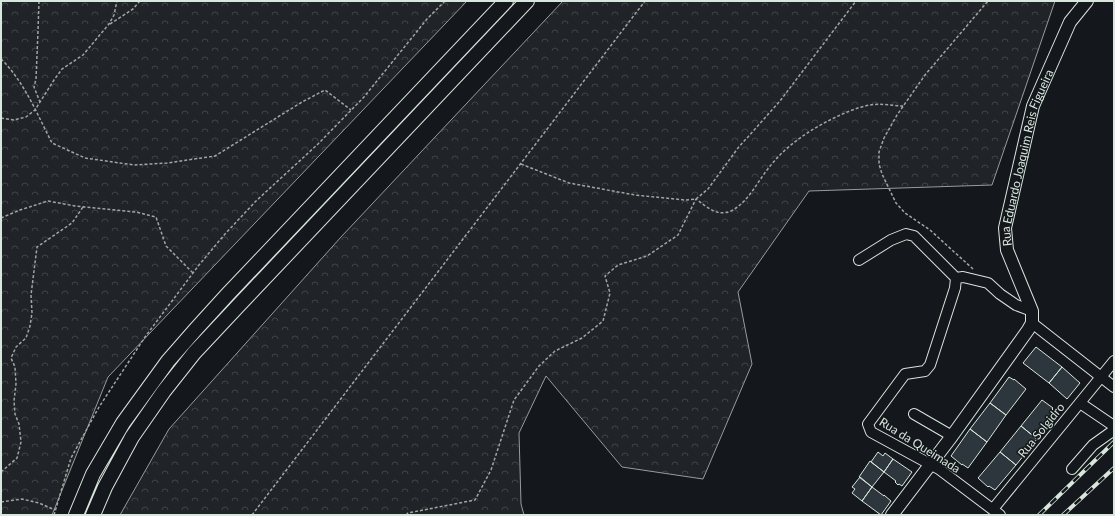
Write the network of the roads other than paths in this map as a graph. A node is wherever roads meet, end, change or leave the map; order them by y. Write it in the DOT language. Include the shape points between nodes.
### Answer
graph roads {
  1 [pos="506,1"];
  2 [pos="527,1"];
  3 [pos="1087,1"];
  4 [pos="859,260"];
  5 [pos="956,278"];
  6 [pos="1032,311"];
  7 [pos="1032,323"];
  8 [pos="1114,361"];
  9 [pos="1101,376"];
  10 [pos="1114,386"];
  11 [pos="1080,403"];
  12 [pos="914,414"];
  13 [pos="1114,426"];
  14 [pos="1114,430"];
  15 [pos="952,436"];
  16 [pos="931,465"];
  17 [pos="1072,469"];
  18 [pos="996,512"];
  19 [pos="76,515"];
  20 [pos="93,515"];
  21 [pos="892,515"];
  1 -- 19 [label="highway" via="172,356 123,423 93,474"];
  2 -- 20 [label="highway" via="194,353 132,437"];
  3 -- 6 [label="main road, Rua Eduardo Joaquim Reis Figueira" via="1070,22 1033,106 1005,228 1007,250"];
  4 -- 5 [label="street" via="891,240 906,234 914,236"];
  5 -- 6 [label="street" via="963,277 988,283 1016,305"];
  5 -- 16 [label="street, Rua da Queimada" via="930,365 925,371 905,374 868,424 871,432"];
  6 -- 7 [label="main road, Rua Eduardo Joaquim Reis Figueira"];
  7 -- 9 [label="street"];
  7 -- 15 [label="main road"];
  8 -- 9 [label="street, Rua Solgidro"];
  9 -- 10 [label="street"];
  9 -- 11 [label="street, Rua Solgidro"];
  11 -- 13 [label="street"];
  11 -- 18 [label="street, Rua Solgidro"];
  12 -- 15 [label="street"];
  14 -- 17 [label="street" via="1093,445"];
  15 -- 16 [label="main road"];
  16 -- 18 [label="street, Rua da Queimada"];
  16 -- 21 [label="main road"];
}
